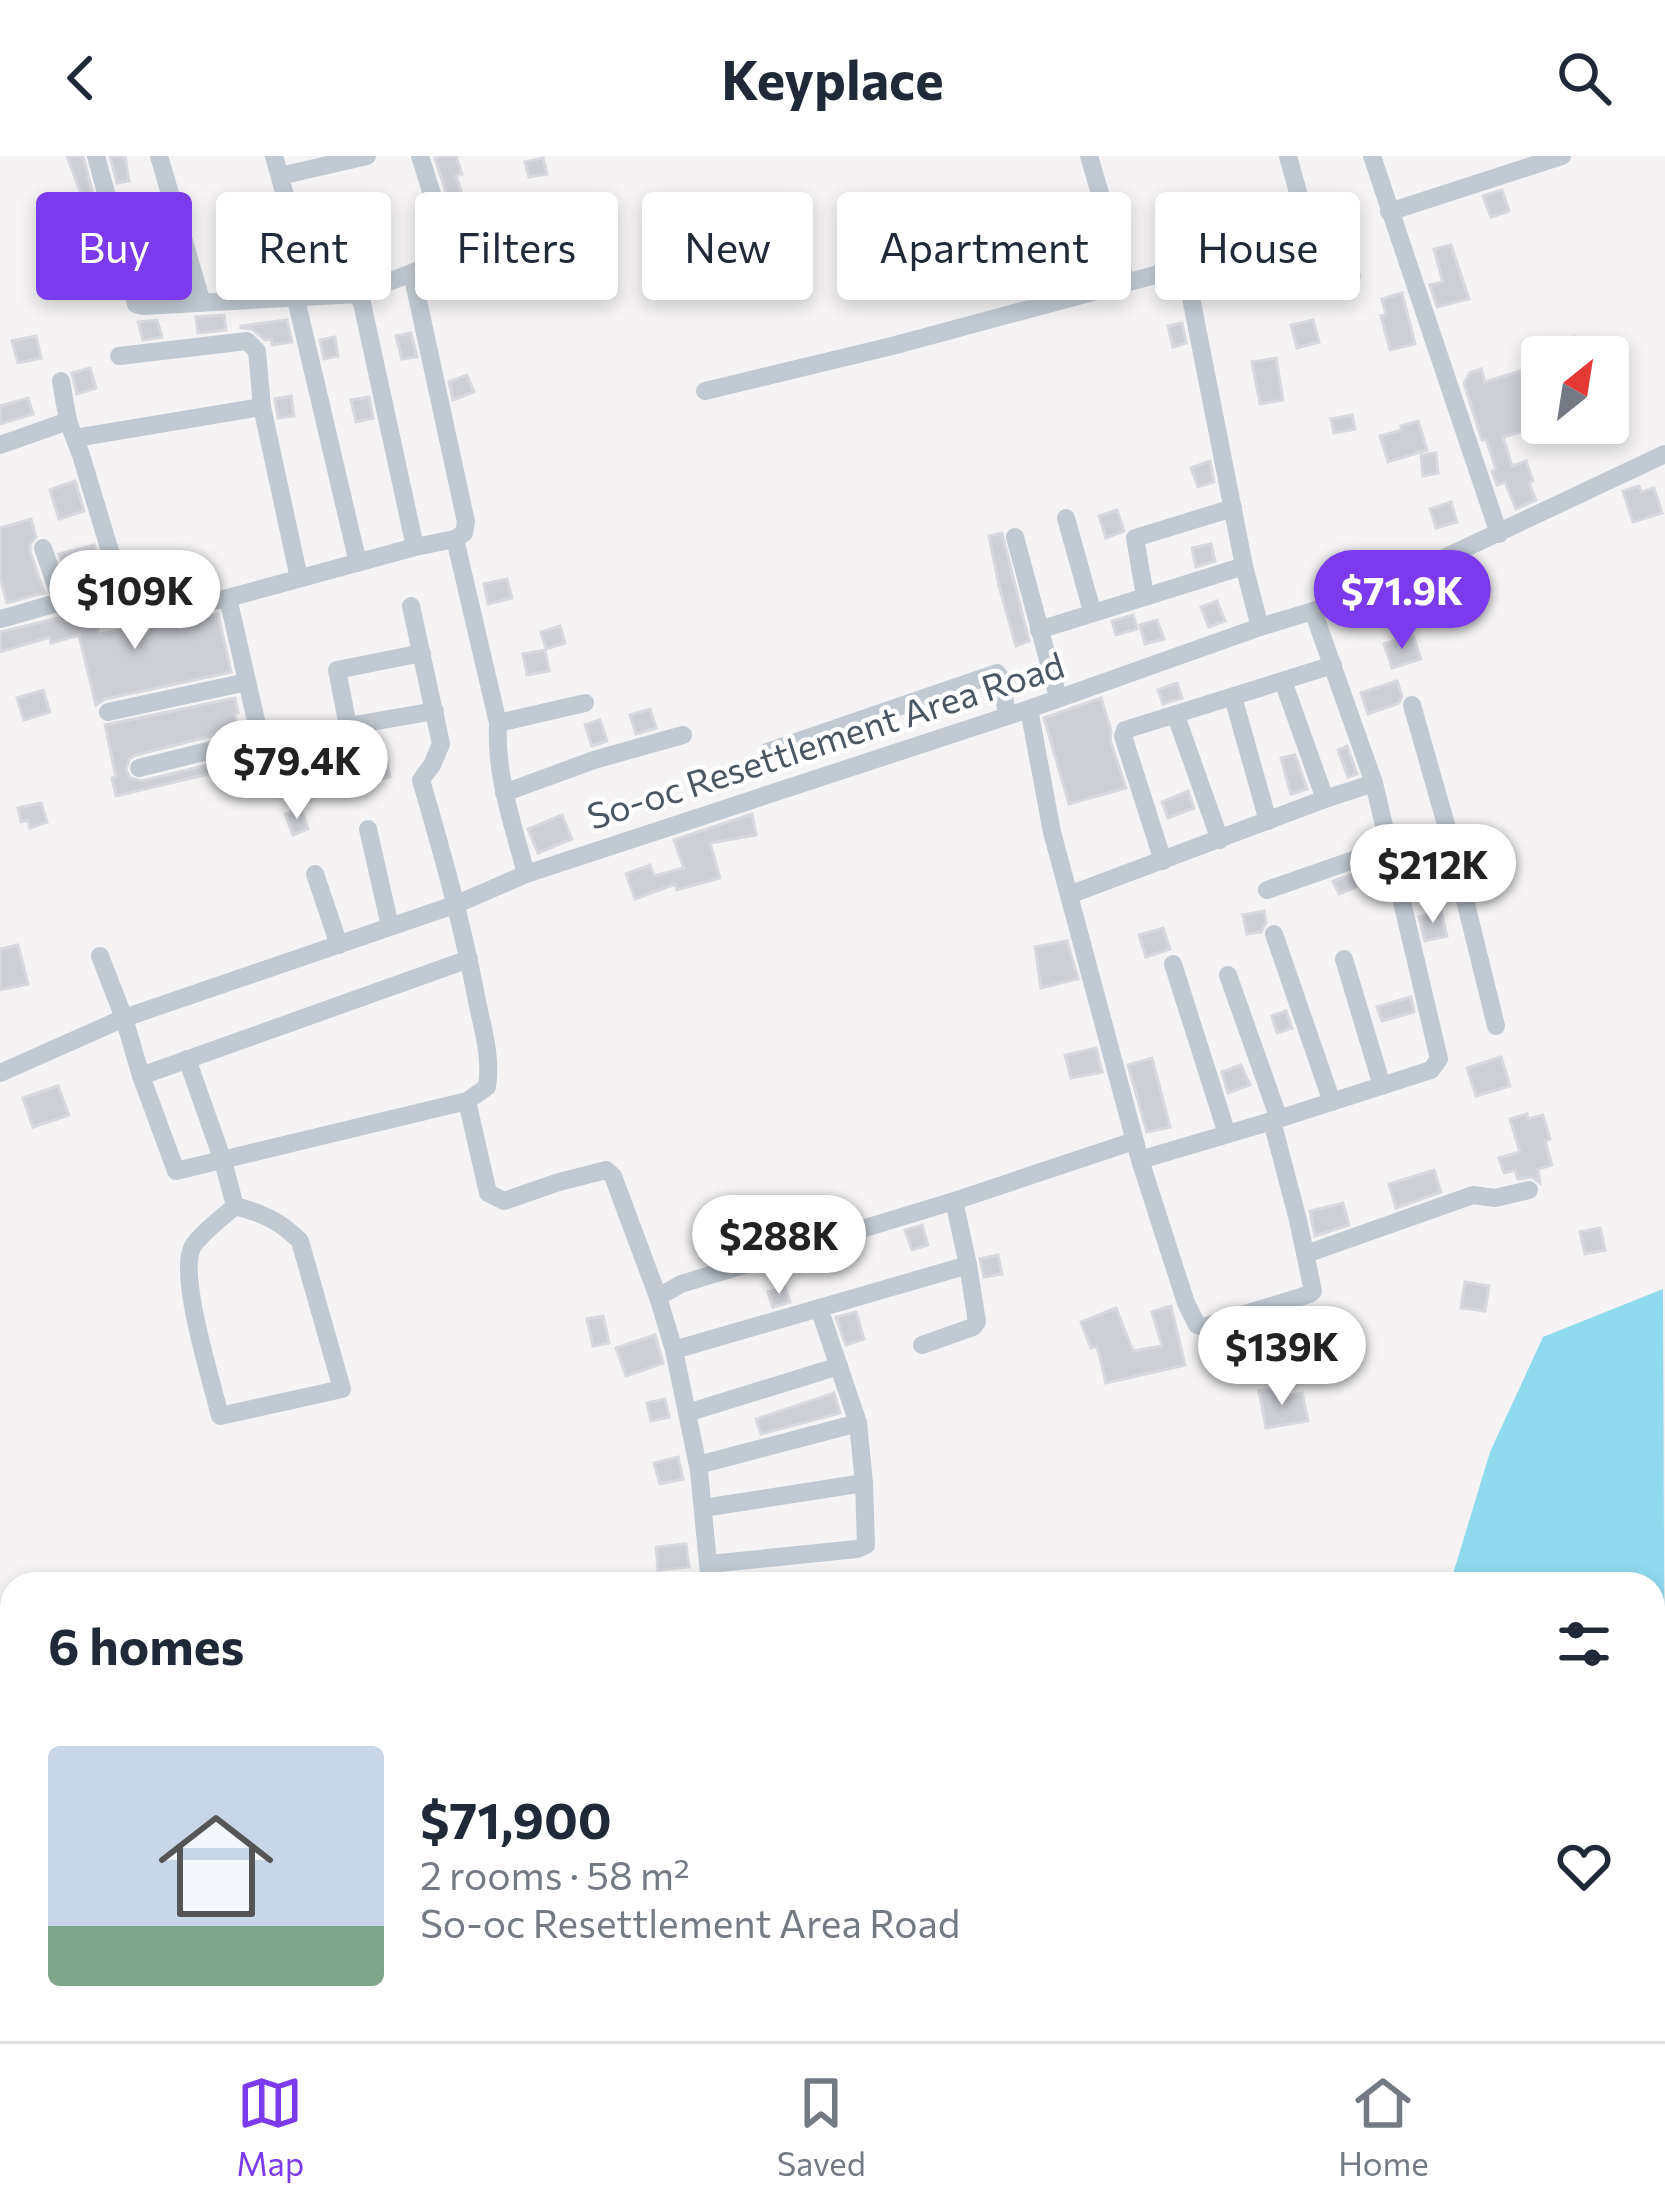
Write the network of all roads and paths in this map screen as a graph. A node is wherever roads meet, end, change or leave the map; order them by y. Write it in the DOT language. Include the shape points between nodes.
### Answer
graph roads {
  1 [pos="96,156"];
  2 [pos="159,156"];
  3 [pos="367,156"];
  4 [pos="420,156"];
  5 [pos="1088,156"];
  6 [pos="1288,156"];
  7 [pos="1372,156"];
  8 [pos="1562,156"];
  9 [pos="277,166"];
  10 [pos="1099,192"];
  11 [pos="1298,192"];
  12 [pos="1389,212"];
  13 [pos="412,273"];
  14 [pos="391,281"];
  15 [pos="253,300"];
  16 [pos="305,300"];
  17 [pos="360,300"];
  18 [pos="1060,300"];
  19 [pos="1192,300"];
  20 [pos="202,303"];
  21 [pos="119,356"];
  22 [pos="61,381"];
  23 [pos="705,391"];
  24 [pos="262,407"];
  25 [pos="75,438"];
  26 [pos="0,446"];
  27 [pos="1665,454"];
  28 [pos="1233,508"];
  29 [pos="1066,518"];
  30 [pos="1498,534"];
  31 [pos="1015,537"];
  32 [pos="455,539"];
  33 [pos="415,547"];
  34 [pos="43,548"];
  35 [pos="358,563"];
  36 [pos="1244,566"];
  37 [pos="298,578"];
  38 [pos="1145,596"];
  39 [pos="227,598"];
  40 [pos="62,603"];
  41 [pos="411,606"];
  42 [pos="1092,611"];
  43 [pos="1312,611"];
  44 [pos="129,614"];
  45 [pos="1,616"];
  46 [pos="1260,627"];
  47 [pos="1039,630"];
  48 [pos="422,653"];
  49 [pos="1333,665"];
  50 [pos="1283,681"];
  51 [pos="247,682"];
  52 [pos="1058,697"];
  53 [pos="1233,697"];
  54 [pos="585,703"];
  55 [pos="1412,705"];
  56 [pos="1029,709"];
  57 [pos="435,711"];
  58 [pos="108,712"];
  59 [pos="1007,715"];
  60 [pos="1176,716"];
  61 [pos="498,723"];
  62 [pos="683,735"];
  63 [pos="767,752"];
  64 [pos="139,768"];
  65 [pos="1374,783"];
  66 [pos="504,793"];
  67 [pos="1325,799"];
  68 [pos="1268,821"];
  69 [pos="368,829"];
  70 [pos="1449,835"];
  71 [pos="1220,840"];
  72 [pos="1388,848"];
  73 [pos="1163,861"];
  74 [pos="315,874"];
  75 [pos="526,874"];
  76 [pos="1267,890"];
  77 [pos="1069,895"];
  78 [pos="457,904"];
  79 [pos="390,926"];
  80 [pos="1274,934"];
  81 [pos="339,945"];
  82 [pos="100,956"];
  83 [pos="469,959"];
  84 [pos="1344,959"];
  85 [pos="1173,964"];
  86 [pos="1228,975"];
  87 [pos="124,1018"];
  88 [pos="1496,1026"];
  89 [pos="187,1059"];
  90 [pos="0,1072"];
  91 [pos="140,1076"];
  92 [pos="1382,1086"];
  93 [pos="467,1102"];
  94 [pos="1332,1102"];
  95 [pos="1275,1120"];
  96 [pos="1227,1134"];
  97 [pos="1137,1151"];
  98 [pos="223,1161"];
  99 [pos="1529,1190"];
  100 [pos="954,1201"];
  101 [pos="235,1206"];
  102 [pos="1306,1253"];
  103 [pos="968,1265"];
  104 [pos="658,1297"];
  105 [pos="819,1308"];
  106 [pos="922,1345"];
  107 [pos="674,1350"];
  108 [pos="839,1366"];
  109 [pos="687,1413"];
  110 [pos="858,1424"];
  111 [pos="698,1465"];
  112 [pos="864,1483"];
  113 [pos="703,1508"];
  114 [pos="710,1572"];
  115 [pos="721,1572"];
  1 -- 20 [label="street" via="136,304"];
  2 -- 20 [label="street"];
  3 -- 9 [label="street"];
  4 -- 13 [label="street" via="449,248"];
  5 -- 10 [label="street"];
  6 -- 11 [label="street"];
  7 -- 12 [label="street"];
  8 -- 12 [label="street"];
  12 -- 30 [label="street"];
  13 -- 14 [label="street"];
  13 -- 32 [label="street" via="466,522"];
  15 -- 20 [label="street"];
  16 -- 35 [label="street"];
  17 -- 33 [label="street"];
  18 -- 23 [label="street"];
  19 -- 28 [label="street"];
  21 -- 24 [label="street" via="247,341 257,351"];
  22 -- 25 [label="street"];
  24 -- 25 [label="street"];
  24 -- 37 [label="street"];
  25 -- 26 [label="street"];
  25 -- 44 [label="street"];
  27 -- 30 [label="street, So-oc Resettlement Area Road"];
  28 -- 36 [label="street"];
  28 -- 38 [label="street" via="1136,538"];
  29 -- 42 [label="street"];
  30 -- 43 [label="street, So-oc Resettlement Area Road"];
  31 -- 47 [label="street"];
  32 -- 33 [label="street"];
  32 -- 61 [label="street"];
  33 -- 35 [label="street"];
  34 -- 40 [label="street"];
  35 -- 37 [label="street"];
  36 -- 38 [label="street"];
  36 -- 46 [label="street"];
  37 -- 39 [label="street"];
  38 -- 42 [label="street"];
  39 -- 44 [label="street"];
  39 -- 51 [label="street"];
  40 -- 44 [label="street" via="100,596"];
  40 -- 45 [label="street"];
  41 -- 48 [label="street"];
  42 -- 47 [label="street"];
  43 -- 46 [label="street, So-oc Resettlement Area Road"];
  43 -- 49 [label="street"];
  46 -- 52 [label="street, So-oc Resettlement Area Road"];
  47 -- 52 [label="street"];
  48 -- 57 [label="street"];
  48 -- 57 [label="street" via="337,670 348,726"];
  49 -- 50 [label="street"];
  49 -- 65 [label="street"];
  50 -- 53 [label="street"];
  50 -- 67 [label="street"];
  51 -- 58 [label="street"];
  51 -- 64 [label="street" via="260,738"];
  52 -- 56 [label="street, So-oc Resettlement Area Road"];
  53 -- 60 [label="street"];
  53 -- 68 [label="street"];
  54 -- 61 [label="street"];
  55 -- 70 [label="street"];
  56 -- 59 [label="street, So-oc Resettlement Area Road"];
  56 -- 77 [label="street"];
  57 -- 78 [label="street" via="441,744 421,780"];
  59 -- 63 [label="street" via="997,673"];
  59 -- 75 [label="street, So-oc Resettlement Area Road"];
  60 -- 71 [label="street"];
  60 -- 73 [label="street" via="1123,736"];
  61 -- 66 [label="street"];
  62 -- 66 [label="street"];
  65 -- 67 [label="street"];
  65 -- 72 [label="street"];
  66 -- 75 [label="street"];
  67 -- 68 [label="street"];
  68 -- 71 [label="street"];
  69 -- 79 [label="street"];
  70 -- 72 [label="street"];
  70 -- 88 [label="street"];
  71 -- 73 [label="street"];
  72 -- 76 [label="street"];
  72 -- 92 [label="street" via="1439,1059 1431,1070"];
  73 -- 77 [label="street"];
  74 -- 81 [label="street"];
  75 -- 78 [label="street, So-oc Resettlement Area Road"];
  77 -- 97 [label="street"];
  78 -- 79 [label="street, So-oc Resettlement Area Road"];
  78 -- 83 [label="street"];
  79 -- 81 [label="street, So-oc Resettlement Area Road"];
  80 -- 94 [label="street"];
  81 -- 87 [label="street, So-oc Resettlement Area Road"];
  82 -- 87 [label="street"];
  83 -- 89 [label="street"];
  83 -- 93 [label="street" via="490,1068 487,1087"];
  84 -- 92 [label="street"];
  85 -- 96 [label="street"];
  86 -- 95 [label="street"];
  87 -- 90 [label="street, So-oc Resettlement Area Road"];
  87 -- 91 [label="street"];
  89 -- 91 [label="street"];
  89 -- 98 [label="street"];
  91 -- 98 [label="street" via="176,1171"];
  92 -- 94 [label="street"];
  93 -- 98 [label="street"];
  93 -- 104 [label="street" via="495,1198 607,1170 614,1176"];
  94 -- 95 [label="street"];
  95 -- 96 [label="street"];
  95 -- 102 [label="street"];
  96 -- 97 [label="street"];
  97 -- 100 [label="street"];
  97 -- 102 [label="street" via="1200,1327 1310,1294"];
  98 -- 101 [label="street"];
  99 -- 102 [label="street" via="1473,1195"];
  100 -- 103 [label="street"];
  100 -- 104 [label="street"];
  101 -- 101 [label="street" via="194,1245 187,1264 220,1416 343,1389 300,1240 284,1224"];
  103 -- 105 [label="street"];
  103 -- 106 [label="street" via="977,1322"];
  104 -- 107 [label="street"];
  105 -- 107 [label="street"];
  105 -- 108 [label="street"];
  107 -- 109 [label="street"];
  108 -- 109 [label="street"];
  108 -- 110 [label="street"];
  109 -- 111 [label="street"];
  110 -- 111 [label="street"];
  110 -- 112 [label="street"];
  111 -- 113 [label="street"];
  112 -- 113 [label="street"];
  112 -- 115 [label="street" via="863,1547"];
  113 -- 114 [label="street"];
}
